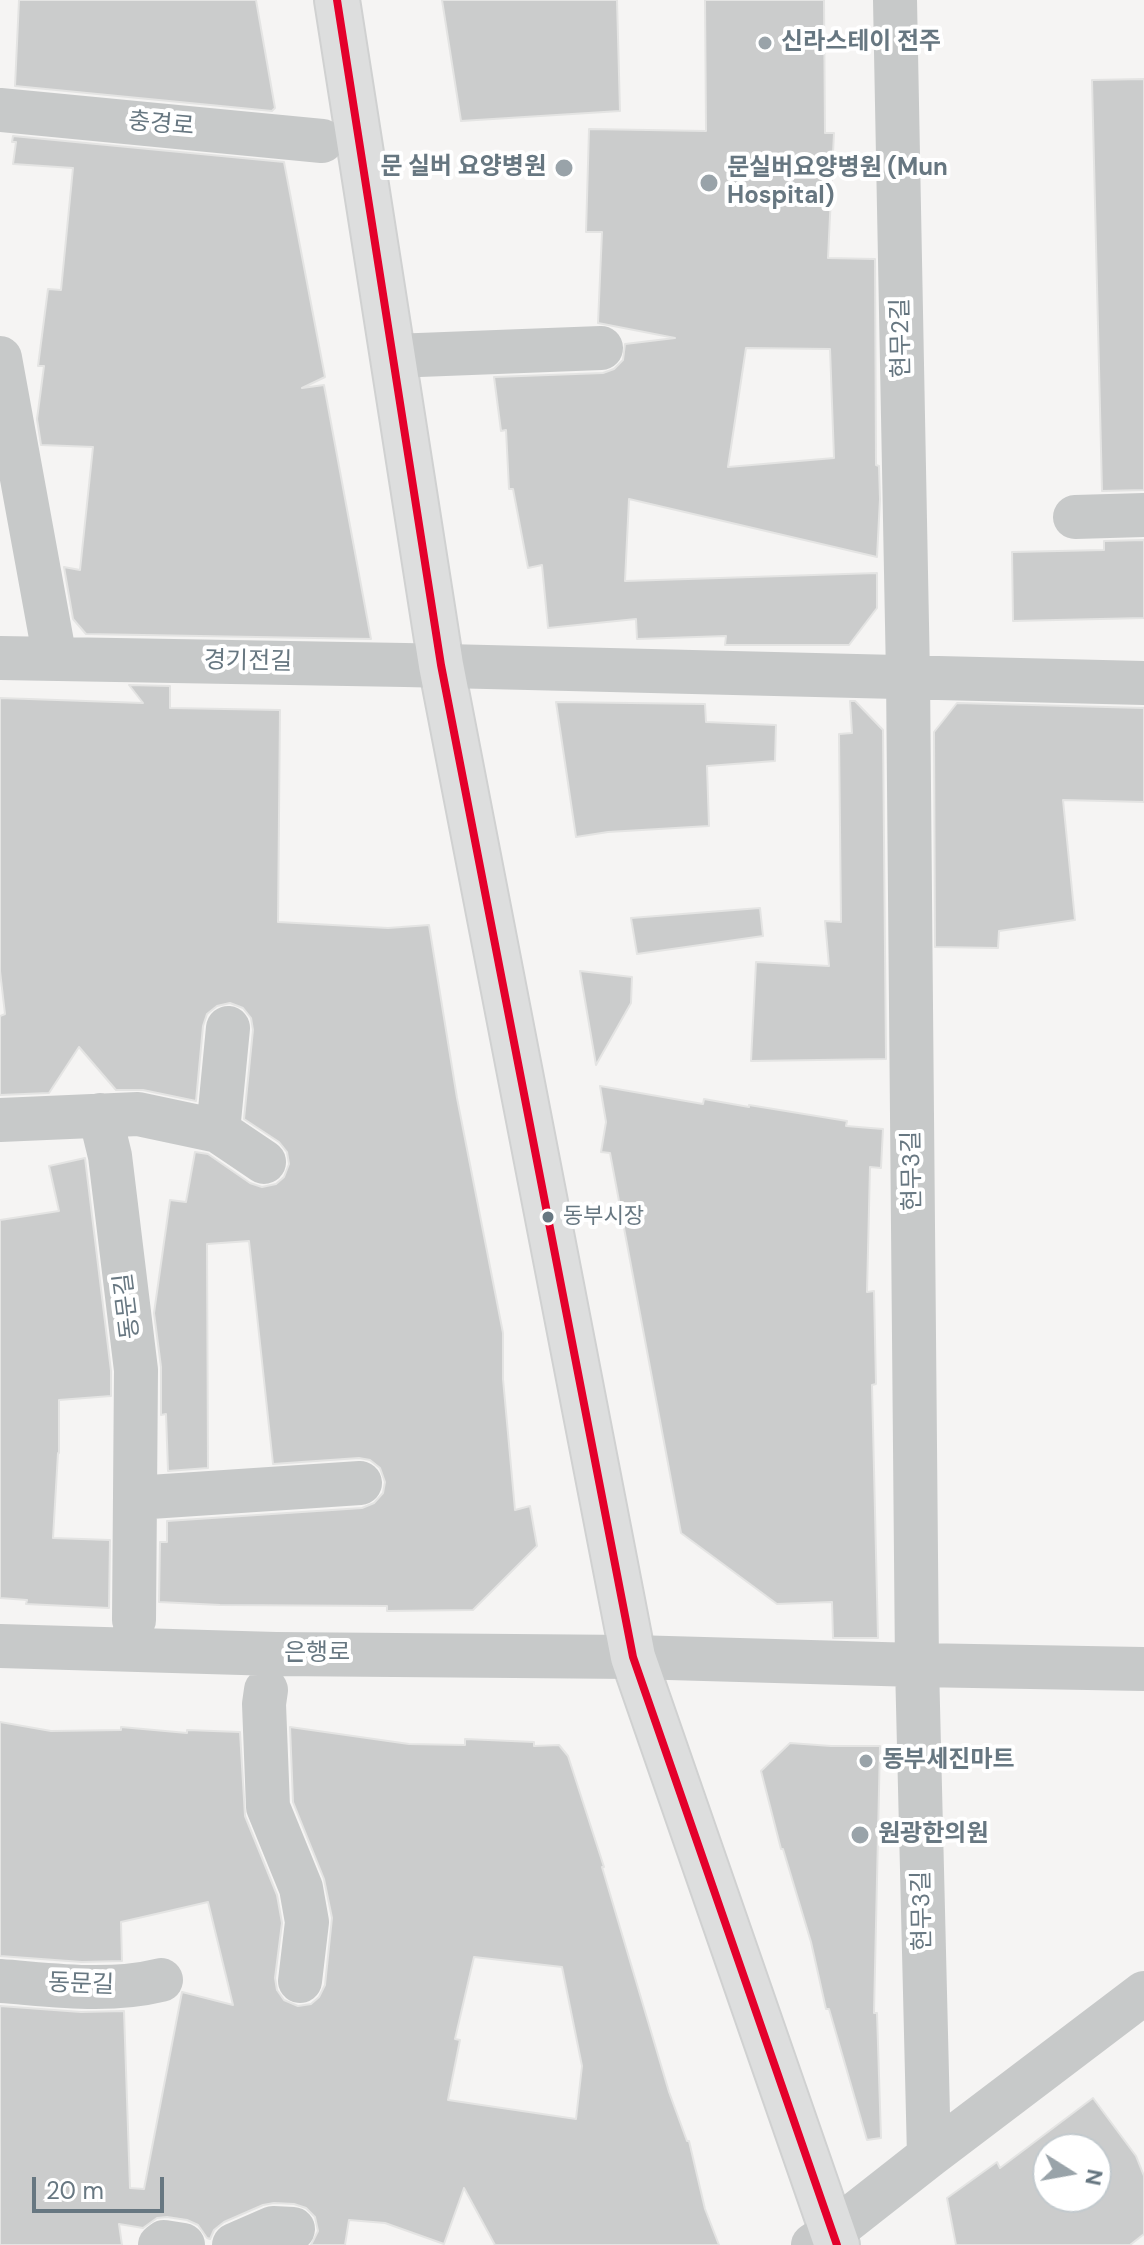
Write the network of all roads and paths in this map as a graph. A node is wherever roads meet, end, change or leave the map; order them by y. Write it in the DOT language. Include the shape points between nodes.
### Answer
graph roads {
  1 [pos="337,0"];
  2 [pos="895,0"];
  3 [pos="0,110"];
  4 [pos="322,141"];
  5 [pos="601,348"];
  6 [pos="393,356"];
  7 [pos="0,358"];
  8 [pos="1144,515"];
  9 [pos="1075,517"];
  10 [pos="0,658"];
  11 [pos="55,659"];
  12 [pos="441,665"];
  13 [pos="908,676"];
  14 [pos="1144,683"];
  15 [pos="228,1028"];
  16 [pos="100,1115"];
  17 [pos="0,1120"];
  18 [pos="218,1131"];
  19 [pos="264,1162"];
  20 [pos="360,1483"];
  21 [pos="135,1498"];
  22 [pos="134,1620"];
  23 [pos="0,1646"];
  24 [pos="633,1657"];
  25 [pos="917,1665"];
  26 [pos="1144,1669"];
  27 [pos="266,1690"];
  28 [pos="161,1980"];
  29 [pos="0,1981"];
  30 [pos="300,1981"];
  31 [pos="1144,1993"];
  32 [pos="929,2156"];
  33 [pos="293,2229"];
  34 [pos="827,2241"];
  35 [pos="160,2245"];
  36 [pos="183,2245"];
  37 [pos="234,2245"];
  1 -- 6 [label="street"];
  2 -- 13 [label="street, 현무2길"];
  3 -- 4 [label="street, 충경로"];
  5 -- 6 [label="street"];
  6 -- 12 [label="street"];
  7 -- 11 [label="street"];
  8 -- 9 [label="street"];
  10 -- 11 [label="street, 경기전길"];
  11 -- 12 [label="street, 경기전길"];
  12 -- 13 [label="street"];
  12 -- 24 [label="street"];
  13 -- 14 [label="street"];
  13 -- 25 [label="street, 현무3길"];
  15 -- 18 [label="street"];
  16 -- 17 [label="street"];
  16 -- 18 [label="street" via="138,1114"];
  16 -- 21 [label="street, 동문길" via="110,1156 136,1370"];
  18 -- 19 [label="street"];
  20 -- 21 [label="street"];
  21 -- 22 [label="street, 동문길"];
  23 -- 24 [label="street, 은행로"];
  24 -- 25 [label="street"];
  24 -- 34 [label="street"];
  25 -- 26 [label="street"];
  25 -- 32 [label="street, 현무3길"];
  27 -- 30 [label="street, 은행로" via="268,1807 301,1888 307,1922"];
  28 -- 29 [label="street, 동문길" via="134,1987"];
  31 -- 32 [label="street"];
  32 -- 34 [label="street"];
  33 -- 37 [label="street" via="273,2228"];
  35 -- 36 [label="street"];
}
